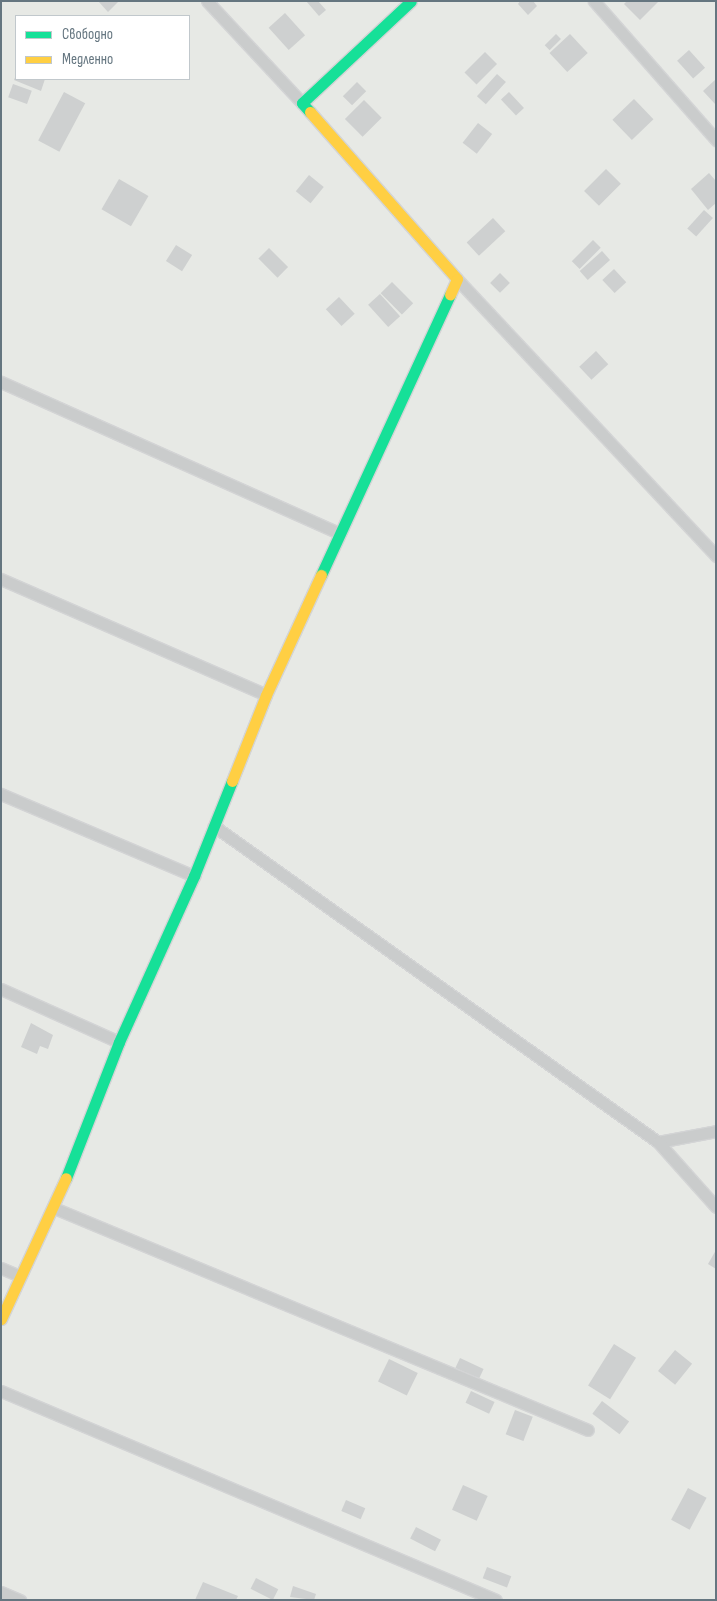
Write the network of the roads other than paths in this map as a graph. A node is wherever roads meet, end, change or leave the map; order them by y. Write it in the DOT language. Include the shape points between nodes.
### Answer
graph roads {
  1 [pos="207,1"];
  2 [pos="412,1"];
  3 [pos="594,1"];
  4 [pos="302,103"];
  5 [pos="716,140"];
  6 [pos="457,278"];
  7 [pos="1,382"];
  8 [pos="340,533"];
  9 [pos="716,556"];
  10 [pos="1,579"];
  11 [pos="266,695"];
  12 [pos="1,794"];
  13 [pos="214,826"];
  14 [pos="194,876"];
  15 [pos="1,989"];
  16 [pos="119,1042"];
  17 [pos="716,1131"];
  18 [pos="658,1142"];
  19 [pos="54,1208"];
  20 [pos="716,1208"];
  21 [pos="1,1268"];
  22 [pos="20,1276"];
  23 [pos="1,1319"];
  24 [pos="1,1391"];
  25 [pos="588,1430"];
  26 [pos="1,1592"];
  27 [pos="20,1600"];
  28 [pos="496,1600"];
  1 -- 4 [label="lane"];
  2 -- 4 [label="street"];
  3 -- 5 [label="lane"];
  4 -- 6 [label="street"];
  6 -- 8 [label="street"];
  6 -- 9 [label="lane"];
  7 -- 8 [label="lane"];
  8 -- 11 [label="street"];
  10 -- 11 [label="lane"];
  11 -- 13 [label="street"];
  12 -- 14 [label="lane"];
  13 -- 14 [label="street"];
  13 -- 18 [label="lane"];
  14 -- 16 [label="street"];
  15 -- 16 [label="lane"];
  16 -- 19 [label="street"];
  17 -- 18 [label="lane"];
  18 -- 20 [label="lane"];
  19 -- 22 [label="street"];
  19 -- 25 [label="lane"];
  21 -- 22 [label="lane"];
  22 -- 23 [label="street"];
  24 -- 28 [label="lane"];
  26 -- 27 [label="lane"];
}
